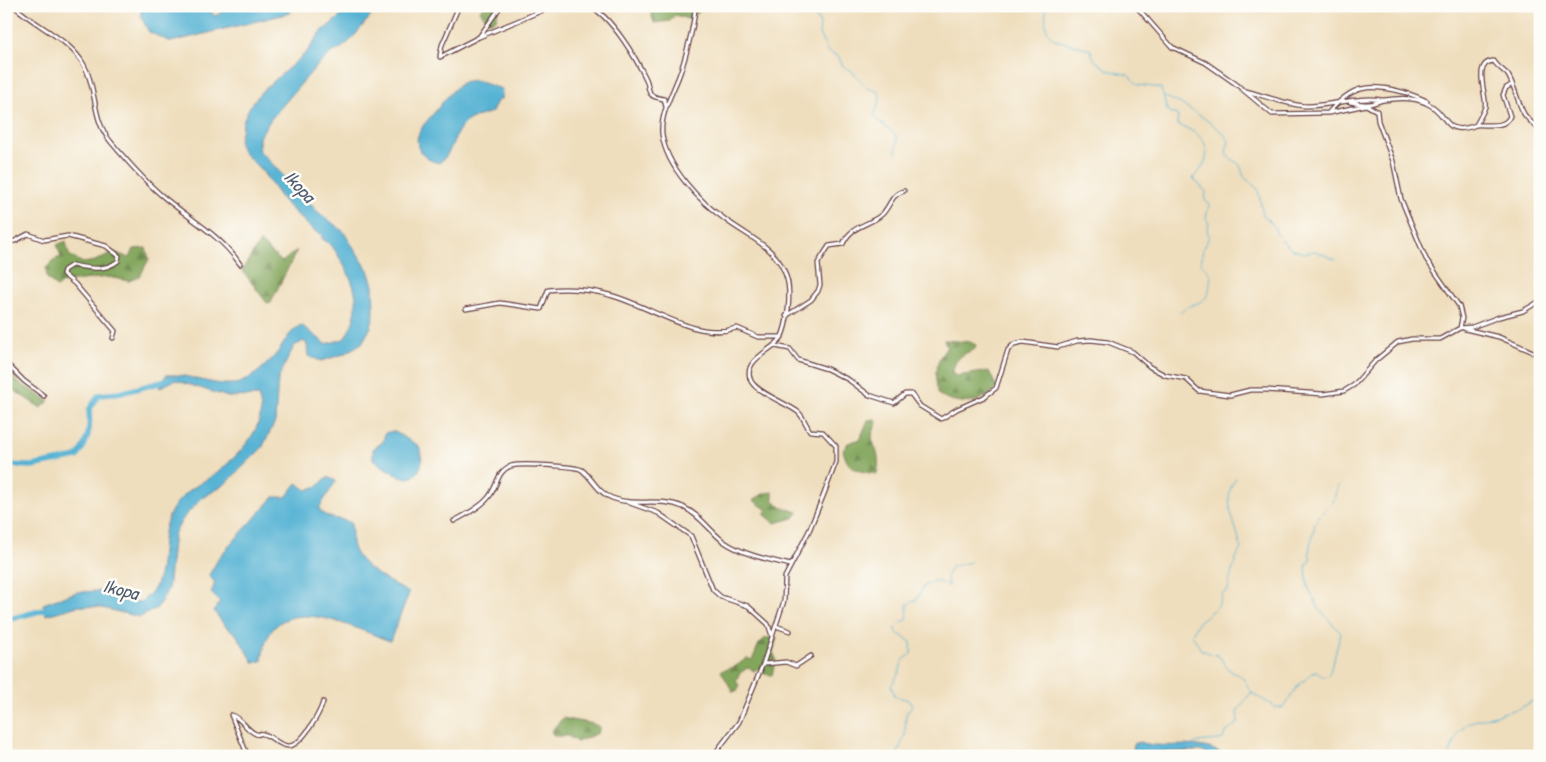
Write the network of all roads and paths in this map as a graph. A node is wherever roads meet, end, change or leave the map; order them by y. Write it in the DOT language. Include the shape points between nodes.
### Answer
graph roads {
  1 [pos="14,6"];
  2 [pos="459,6"];
  3 [pos="501,6"];
  4 [pos="553,6"];
  5 [pos="590,6"];
  6 [pos="695,6"];
  7 [pos="1136,6"];
  8 [pos="479,37"];
  9 [pos="1511,86"];
  10 [pos="1245,91"];
  11 [pos="1384,100"];
  12 [pos="1350,102"];
  13 [pos="1338,103"];
  14 [pos="1366,105"];
  15 [pos="1433,106"];
  16 [pos="666,108"];
  17 [pos="1328,113"];
  18 [pos="1476,125"];
  19 [pos="1540,130"];
  20 [pos="904,191"];
  21 [pos="6,242"];
  22 [pos="240,264"];
  23 [pos="1540,301"];
  24 [pos="466,309"];
  25 [pos="786,317"];
  26 [pos="1460,328"];
  27 [pos="782,337"];
  28 [pos="113,338"];
  29 [pos="774,346"];
  30 [pos="1540,355"];
  31 [pos="6,364"];
  32 [pos="44,396"];
  33 [pos="622,501"];
  34 [pos="454,521"];
  35 [pos="790,565"];
  36 [pos="776,626"];
  37 [pos="790,630"];
  38 [pos="772,637"];
  39 [pos="811,656"];
  40 [pos="763,664"];
  41 [pos="323,702"];
  42 [pos="246,755"];
  43 [pos="714,755"];
  44 [pos="256,756"];
  1 -- 22 [label="street" via="74,52 83,63 93,89 97,121 111,142 160,194 210,233 234,254"];
  2 -- 8 [label="street" via="440,57"];
  3 -- 8 [label="street"];
  4 -- 8 [label="street"];
  5 -- 16 [label="street" via="615,30 647,80 650,94 664,100"];
  6 -- 16 [label="street" via="684,59"];
  7 -- 10 [label="street" via="1172,47 1206,63"];
  9 -- 18 [label="street" via="1503,95 1510,116 1508,120 1502,124"];
  9 -- 18 [label="street" via="1508,75 1490,61 1481,76 1485,106"];
  9 -- 19 [label="street" via="1518,93 1524,114"];
  10 -- 13 [label="street" via="1306,106"];
  10 -- 17 [label="street" via="1272,114"];
  11 -- 12 [label="street" via="1361,98"];
  11 -- 14 [label="street"];
  11 -- 15 [label="street" via="1416,100"];
  12 -- 13 [label="street"];
  12 -- 14 [label="street"];
  13 -- 15 [label="street" via="1360,89 1378,88 1413,95"];
  13 -- 17 [label="street"];
  14 -- 17 [label="street"];
  14 -- 26 [label="street" via="1377,111 1401,200 1414,234 1426,259 1459,306"];
  15 -- 18 [label="street" via="1448,125 1456,129"];
  16 -- 25 [label="street" via="662,133 667,153 682,179 724,220 756,240 780,261 788,280 790,300"];
  20 -- 25 [label="street" via="896,194 879,217 852,230 843,244 829,246 818,263 818,291 811,300"];
  21 -- 28 [label="street" via="28,234 44,240 68,236 106,246 116,252 118,260 109,267 84,269 72,266 63,274 115,331"];
  23 -- 26 [label="street" via="1523,311"];
  24 -- 27 [label="street" via="500,303 541,309 548,290 564,288 612,296 698,328 714,331 737,328 758,338"];
  25 -- 27 [label="street"];
  26 -- 29 [label="street" via="1440,339 1398,342 1376,360 1354,385 1344,391 1313,395 1266,390 1230,395 1199,391 1186,379 1165,375 1133,352 1108,342 1077,341 1058,347 1023,342 1008,350 996,388 941,419 920,406 911,394 905,394 894,403 869,395 827,369 798,360 790,349"];
  26 -- 30 [label="street" via="1499,337"];
  27 -- 29 [label="street"];
  29 -- 35 [label="street" via="760,355 752,366 751,381 756,389 800,413 810,431 823,432 836,446 836,462 830,478 809,531"];
  31 -- 32 [label="street"];
  33 -- 34 [label="street" via="599,490 578,468 528,463 505,468 488,499"];
  33 -- 35 [label="street" via="660,502 684,508 703,520 723,541 760,557"];
  33 -- 38 [label="street" via="658,513 684,529 695,541 707,581 713,590 721,597 748,606 768,624"];
  35 -- 36 [label="street"];
  36 -- 37 [label="street"];
  36 -- 38 [label="street"];
  38 -- 40 [label="street"];
  39 -- 40 [label="street" via="796,666 786,662"];
  40 -- 43 [label="street" via="739,722"];
  41 -- 42 [label="street" via="304,735 296,744 289,746 276,743 264,734 255,734 231,715"];
  42 -- 44 [label="street"];
}
